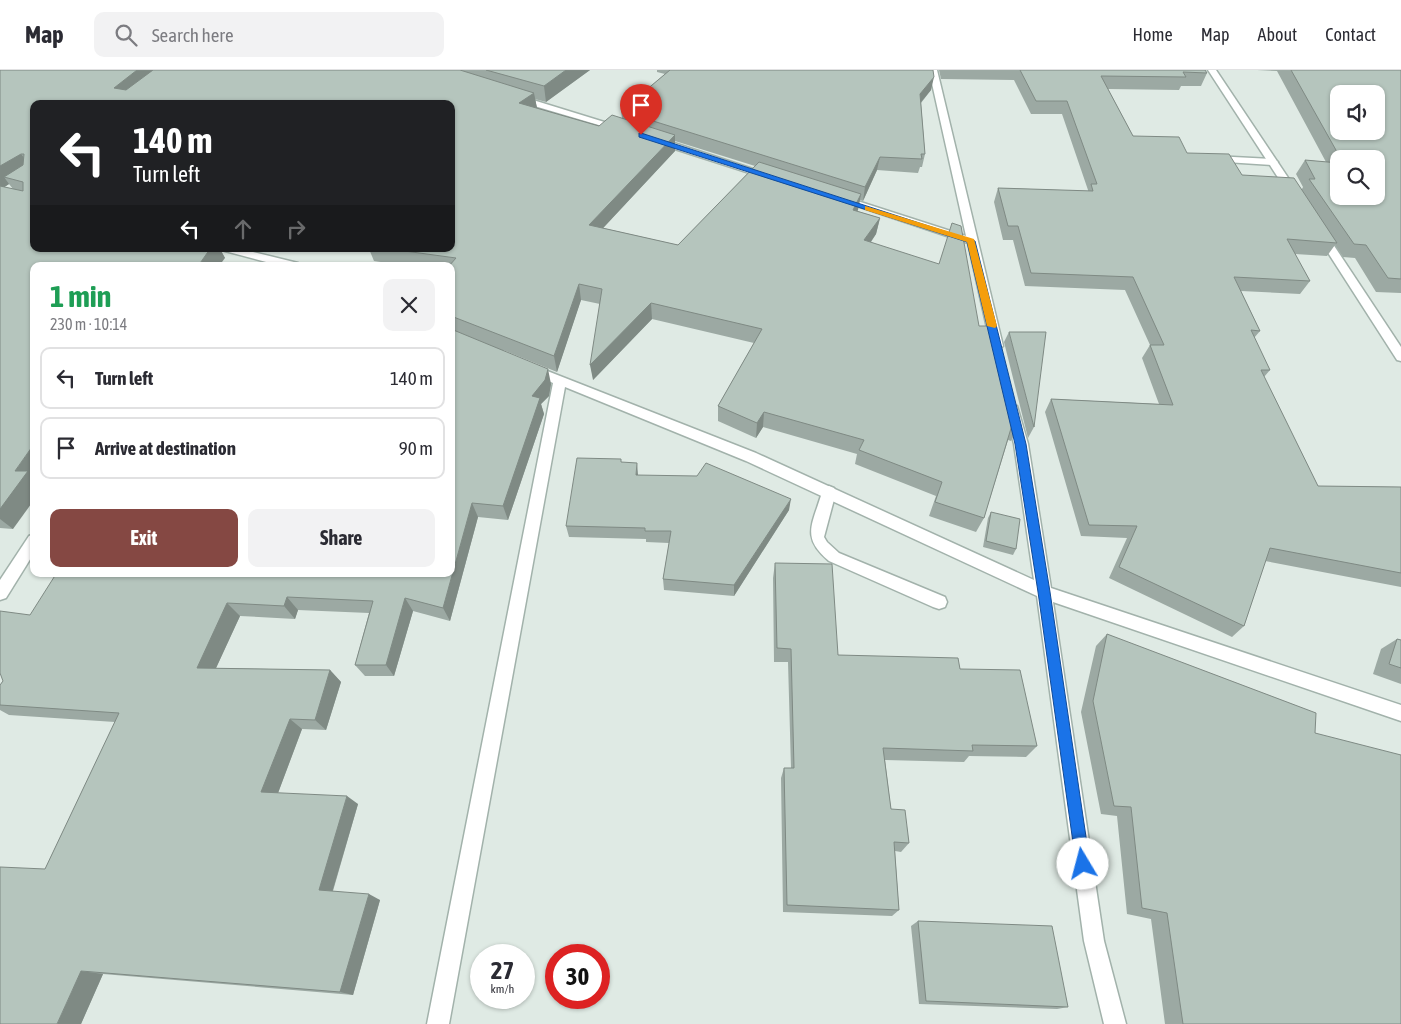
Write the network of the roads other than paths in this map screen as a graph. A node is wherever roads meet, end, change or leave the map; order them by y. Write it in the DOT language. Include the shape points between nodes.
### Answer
graph roads {
  1 [pos="933,70"];
  2 [pos="1212,70"];
  3 [pos="504,94"];
  4 [pos="1204,158"];
  5 [pos="1273,162"];
  6 [pos="783,181"];
  7 [pos="830,196"];
  8 [pos="1299,202"];
  9 [pos="1315,226"];
  10 [pos="971,241"];
  11 [pos="239,252"];
  12 [pos="276,262"];
  13 [pos="999,357"];
  14 [pos="1401,357"];
  15 [pos="514,362"];
  16 [pos="560,381"];
  17 [pos="1009,396"];
  18 [pos="829,492"];
  19 [pos="30,546"];
  20 [pos="1044,592"];
  21 [pos="0,594"];
  22 [pos="939,602"];
  23 [pos="1401,713"];
  24 [pos="438,1024"];
  25 [pos="1114,1024"];
  1 -- 10 [label="street"];
  2 -- 5 [label="street"];
  3 -- 6 [label="street"];
  4 -- 5 [label="street"];
  5 -- 8 [label="street"];
  7 -- 10 [label="street"];
  9 -- 14 [label="street"];
  10 -- 13 [label="street"];
  11 -- 12 [label="street"];
  15 -- 16 [label="street"];
  16 -- 18 [label="street" via="751,457"];
  16 -- 24 [label="street"];
  17 -- 20 [label="street"];
  18 -- 20 [label="street"];
  18 -- 22 [label="street" via="817,537 821,546 834,557"];
  19 -- 21 [label="street"];
  20 -- 23 [label="street"];
  20 -- 25 [label="street" via="1094,941"];
}
